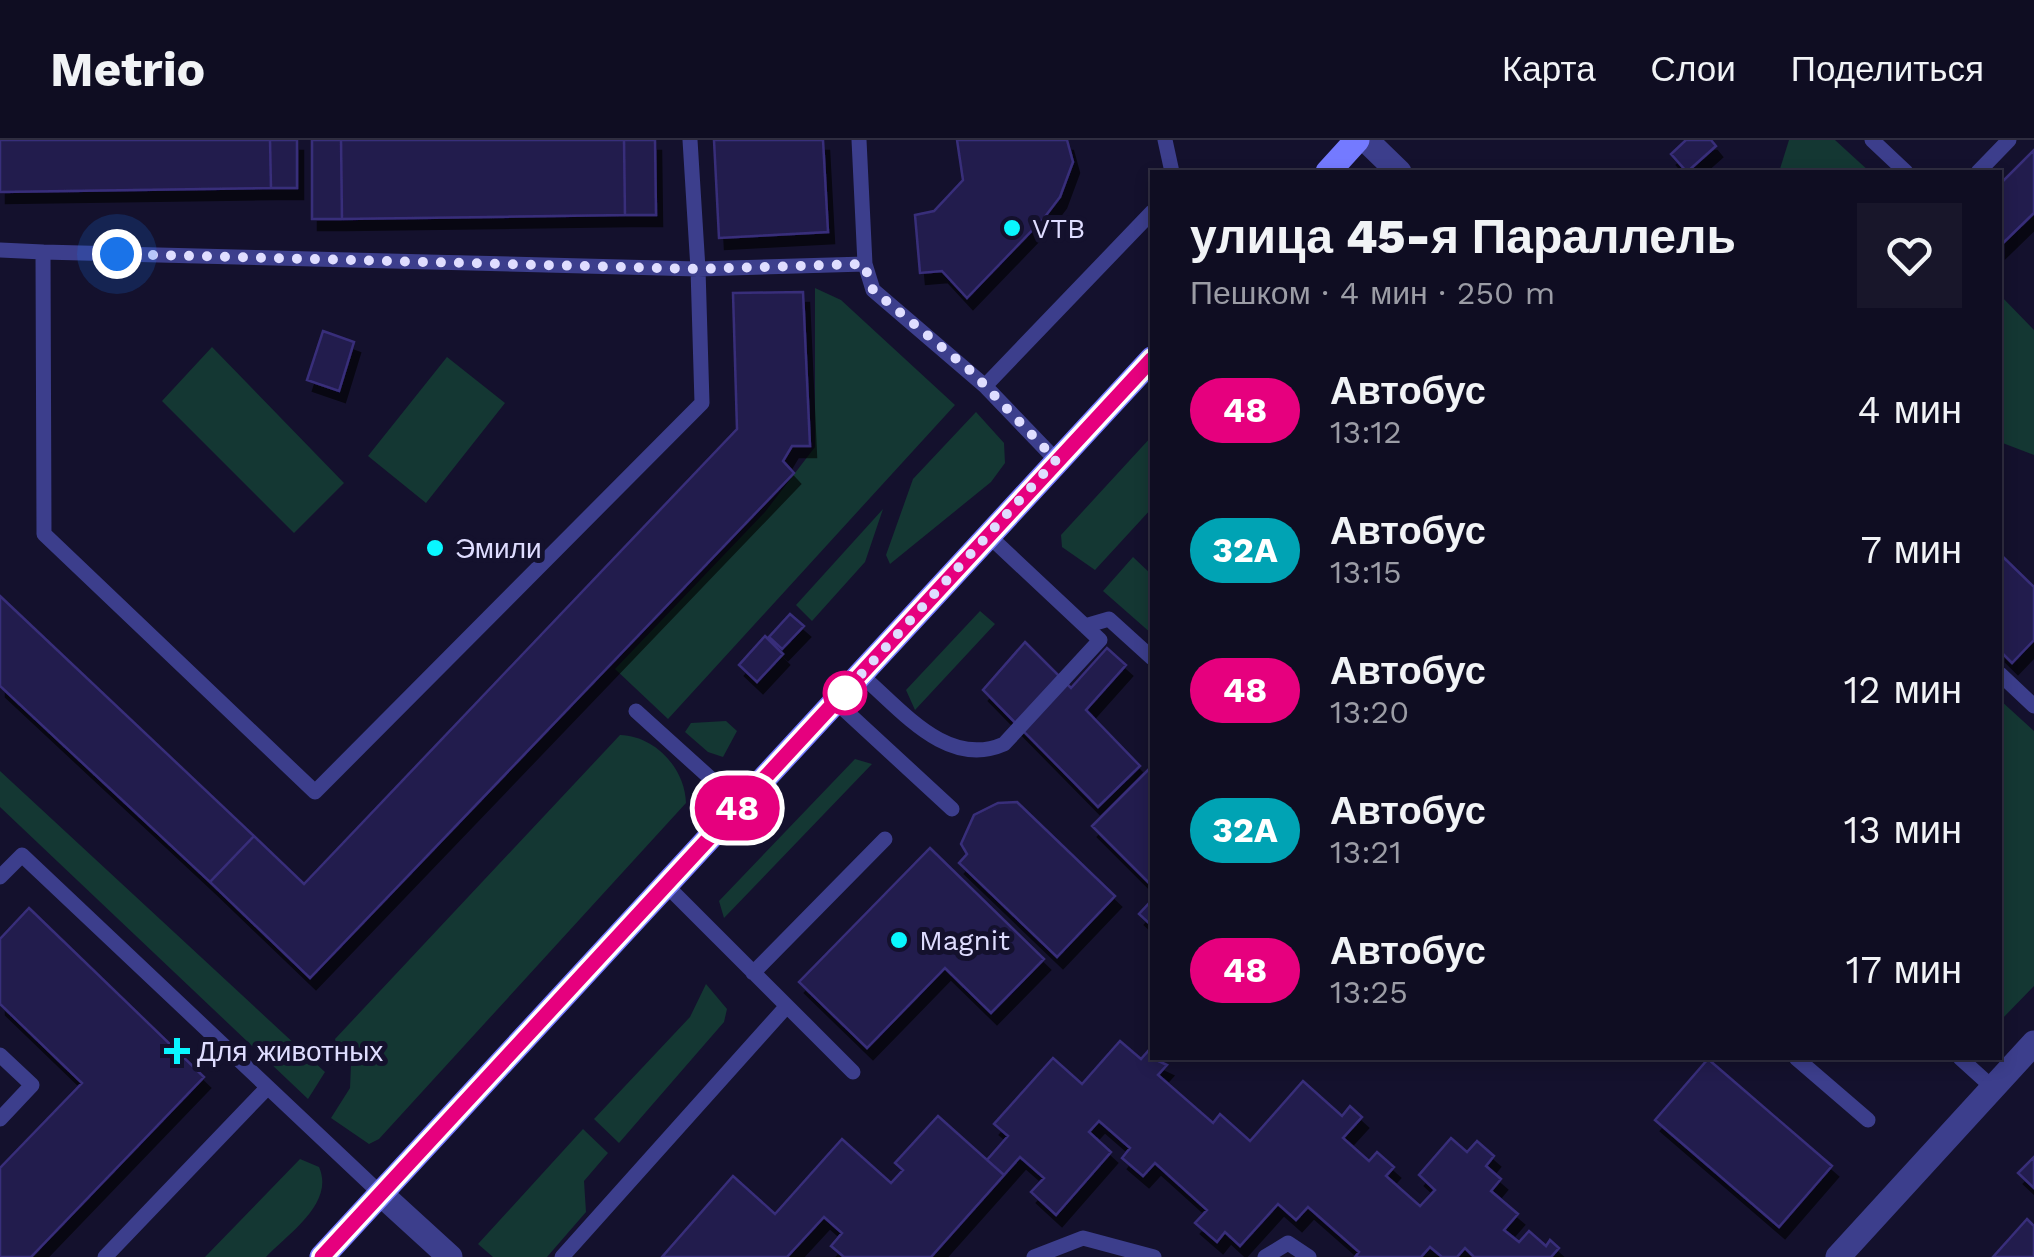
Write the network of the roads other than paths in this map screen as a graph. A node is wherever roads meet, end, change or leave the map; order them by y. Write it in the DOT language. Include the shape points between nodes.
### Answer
graph roads {
  1 [pos="690,140"];
  2 [pos="858,140"];
  3 [pos="1165,140"];
  4 [pos="1358,140"];
  5 [pos="1366,140"];
  6 [pos="1872,140"];
  7 [pos="2009,140"];
  8 [pos="1172,170"];
  9 [pos="1330,170"];
  10 [pos="1397,170"];
  11 [pos="1904,170"];
  12 [pos="1980,170"];
  13 [pos="1150,214"];
  14 [pos="0,250"];
  15 [pos="43,252"];
  16 [pos="864,264"];
  17 [pos="698,269"];
  18 [pos="1150,361"];
  19 [pos="985,386"];
  20 [pos="1056,460"];
  21 [pos="988,535"];
  22 [pos="1085,626"];
  23 [pos="1150,656"];
  24 [pos="862,675"];
  25 [pos="2002,676"];
  26 [pos="836,702"];
  27 [pos="2034,706"];
  28 [pos="636,711"];
  29 [pos="740,805"];
  30 [pos="952,809"];
  31 [pos="885,839"];
  32 [pos="0,877"];
  33 [pos="664,884"];
  34 [pos="753,973"];
  35 [pos="786,1008"];
  36 [pos="2034,1043"];
  37 [pos="0,1055"];
  38 [pos="1798,1060"];
  39 [pos="1962,1060"];
  40 [pos="852,1072"];
  41 [pos="1991,1086"];
  42 [pos="266,1090"];
  43 [pos="0,1120"];
  44 [pos="1868,1120"];
  45 [pos="381,1194"];
  46 [pos="105,1257"];
  47 [pos="322,1257"];
  48 [pos="450,1257"];
  49 [pos="562,1257"];
  50 [pos="1034,1257"];
  51 [pos="1154,1257"];
  52 [pos="1265,1257"];
  53 [pos="1309,1257"];
  54 [pos="1838,1257"];
  1 -- 17 [label="lane"];
  2 -- 16 [label="lane"];
  3 -- 8 [label="lane"];
  4 -- 9 [label="main road"];
  5 -- 10 [label="street"];
  6 -- 11 [label="lane"];
  7 -- 12 [label="lane"];
  13 -- 19 [label="lane"];
  14 -- 15 [label="lane"];
  15 -- 17 [label="lane"];
  15 -- 17 [label="lane" via="44,534 315,792 702,404"];
  16 -- 17 [label="lane"];
  16 -- 19 [label="lane" via="873,290"];
  18 -- 20 [label="main road"];
  19 -- 20 [label="lane"];
  20 -- 21 [label="main road"];
  21 -- 22 [label="lane"];
  21 -- 24 [label="main road"];
  22 -- 23 [label="lane" via="1109,619"];
  22 -- 24 [label="lane" via="1100,640 1004,744 986,752 954,750"];
  24 -- 26 [label="main road"];
  25 -- 27 [label="lane"];
  26 -- 29 [label="main road"];
  26 -- 30 [label="lane"];
  28 -- 29 [label="lane"];
  29 -- 33 [label="main road"];
  31 -- 34 [label="lane"];
  32 -- 42 [label="lane" via="22,856"];
  33 -- 34 [label="lane"];
  33 -- 45 [label="main road"];
  34 -- 35 [label="lane"];
  35 -- 40 [label="lane"];
  35 -- 49 [label="lane"];
  36 -- 41 [label="street"];
  37 -- 43 [label="lane" via="32,1085"];
  38 -- 44 [label="lane"];
  39 -- 41 [label="lane"];
  41 -- 54 [label="street"];
  42 -- 45 [label="lane"];
  42 -- 46 [label="lane"];
  45 -- 47 [label="main road"];
  45 -- 48 [label="street"];
  50 -- 51 [label="lane" via="1083,1238"];
  52 -- 53 [label="lane" via="1288,1243"];
}
